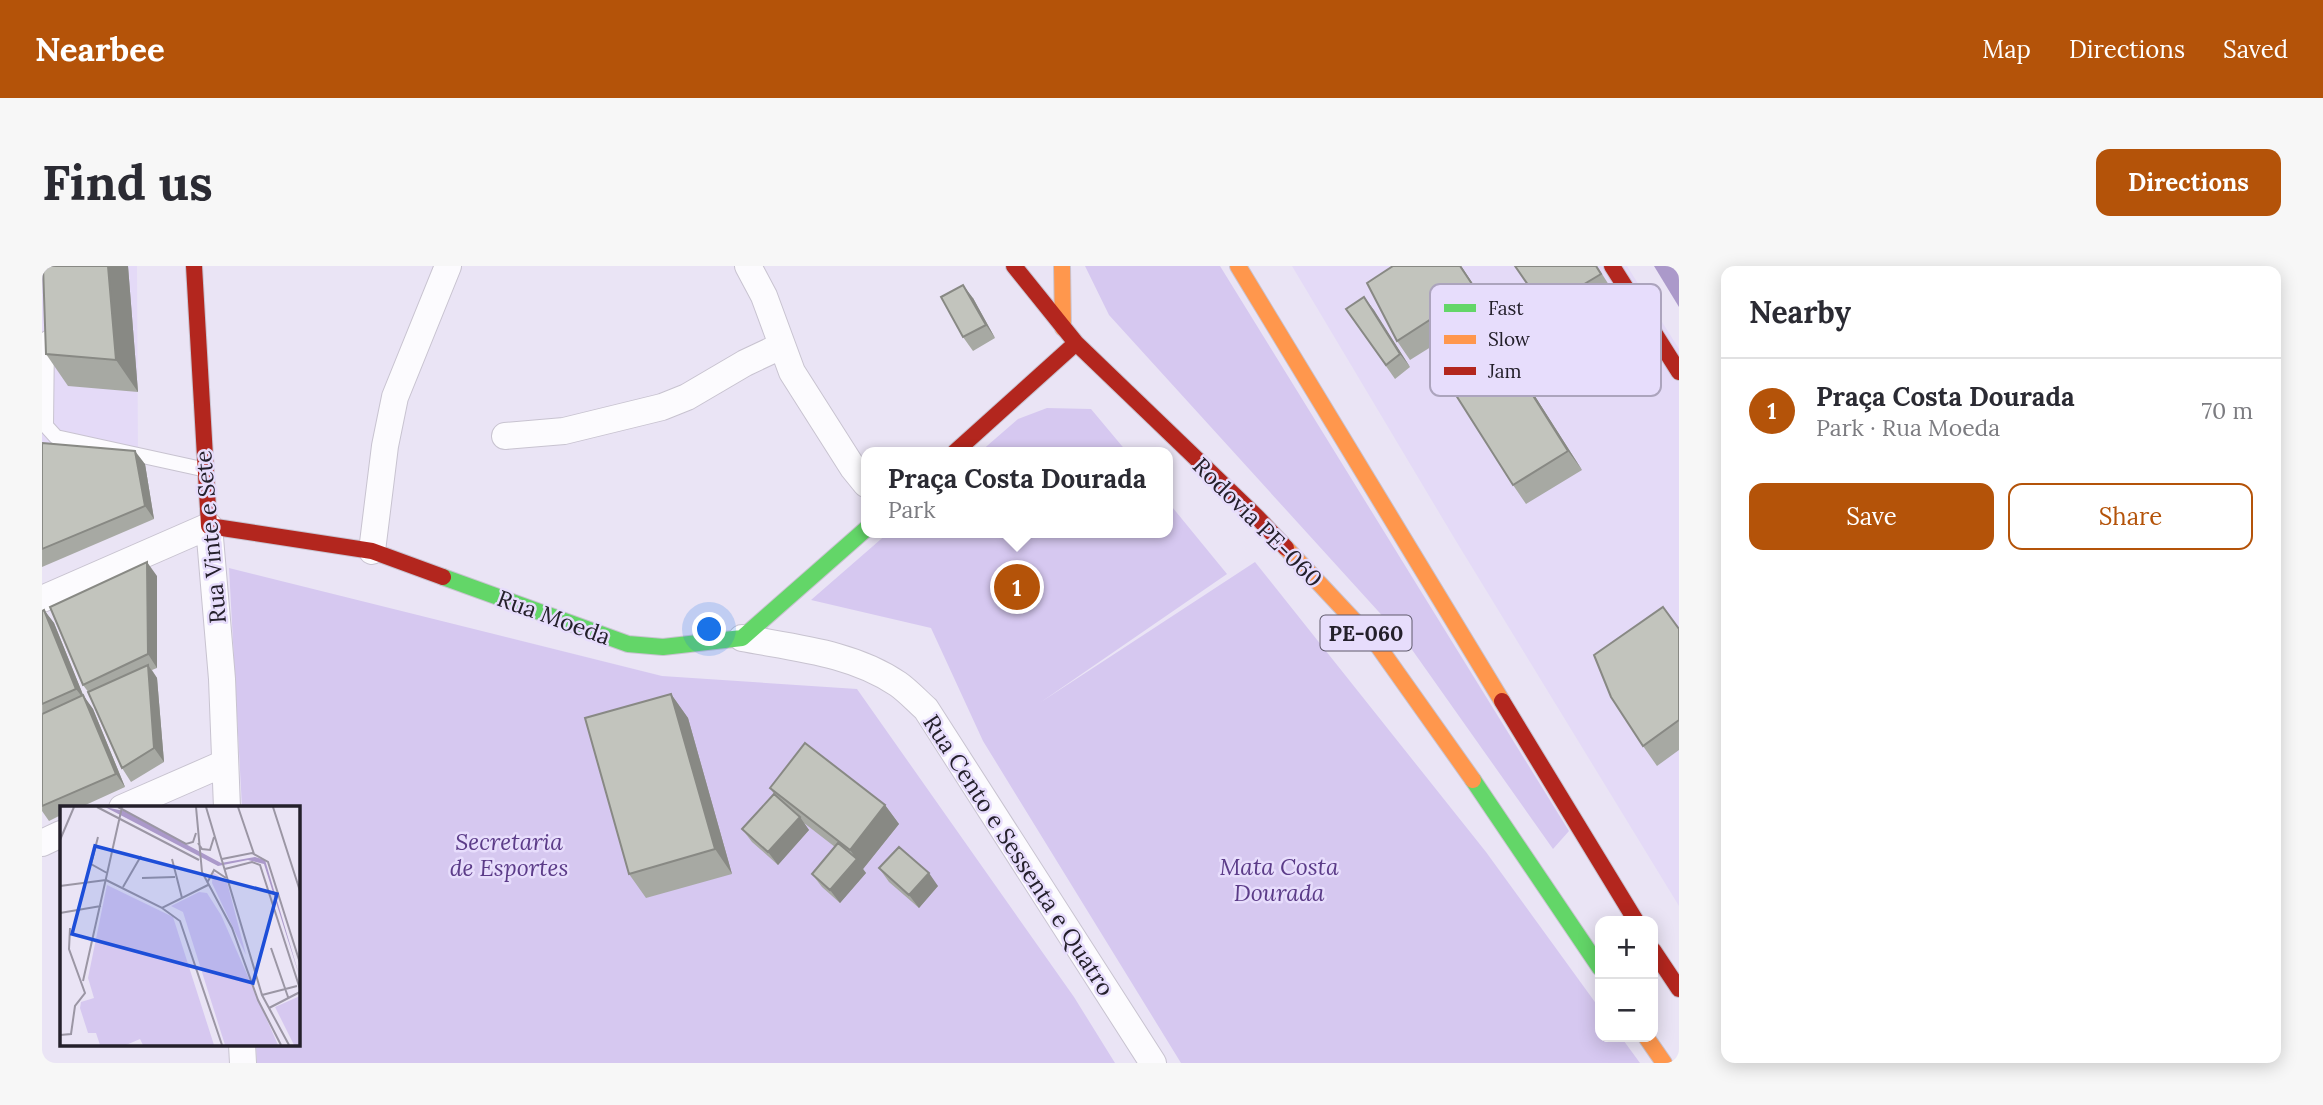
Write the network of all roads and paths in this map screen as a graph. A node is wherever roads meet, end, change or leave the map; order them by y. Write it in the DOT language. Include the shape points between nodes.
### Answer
graph roads {
  1 [pos="194,266"];
  2 [pos="448,266"];
  3 [pos="748,266"];
  4 [pos="1014,266"];
  5 [pos="1062,266"];
  6 [pos="1238,266"];
  7 [pos="1612,266"];
  8 [pos="1623,284"];
  9 [pos="47,319"];
  10 [pos="1063,328"];
  11 [pos="1076,343"];
  12 [pos="1661,344"];
  13 [pos="781,346"];
  14 [pos="1679,372"];
  15 [pos="505,436"];
  16 [pos="961,447"];
  17 [pos="204,469"];
  18 [pos="861,478"];
  19 [pos="209,526"];
  20 [pos="861,533"];
  21 [pos="372,551"];
  22 [pos="42,599"];
  23 [pos="742,638"];
  24 [pos="225,763"];
  25 [pos="124,806"];
  26 [pos="227,806"];
  27 [pos="60,834"];
  28 [pos="42,843"];
  29 [pos="1633,916"];
  30 [pos="1658,958"];
  31 [pos="1595,960"];
  32 [pos="1679,989"];
  33 [pos="1649,1042"];
  34 [pos="1153,1063"];
  35 [pos="1664,1063"];
  1 -- 17 [label="main road, Rua Vinte e Sete"];
  2 -- 21 [label="street" via="395,397"];
  3 -- 13 [label="street"];
  4 -- 10 [label="main road, Rodovia PE-060 / PE-060"];
  5 -- 10 [label="main road"];
  6 -- 29 [label="main road, PE-060"];
  7 -- 8 [label="main road"];
  9 -- 17 [label="lane" via="46,426 55,437"];
  10 -- 11 [label="main road, Rodovia PE-060 / PE-060"];
  11 -- 16 [label="main road"];
  11 -- 31 [label="main road, Rodovia PE-060 / PE-060" via="1257,517 1378,646"];
  12 -- 14 [label="main road"];
  13 -- 15 [label="street" via="662,407 564,431"];
  13 -- 18 [label="street" via="792,372"];
  17 -- 19 [label="main road, Rua Vinte e Sete"];
  19 -- 21 [label="main road, Rua Moeda"];
  19 -- 22 [label="street"];
  19 -- 24 [label="street, Rua Vinte e Sete"];
  20 -- 23 [label="main road"];
  21 -- 23 [label="main road, Rua Moeda" via="628,644 663,647"];
  23 -- 34 [label="street, Rua Cento e Sessenta e Quatro" via="863,665 899,684 926,709"];
  24 -- 25 [label="street"];
  24 -- 26 [label="street, Rua Vinte e Sete"];
  27 -- 28 [label="street"];
  30 -- 32 [label="main road"];
  33 -- 35 [label="main road"];
}
